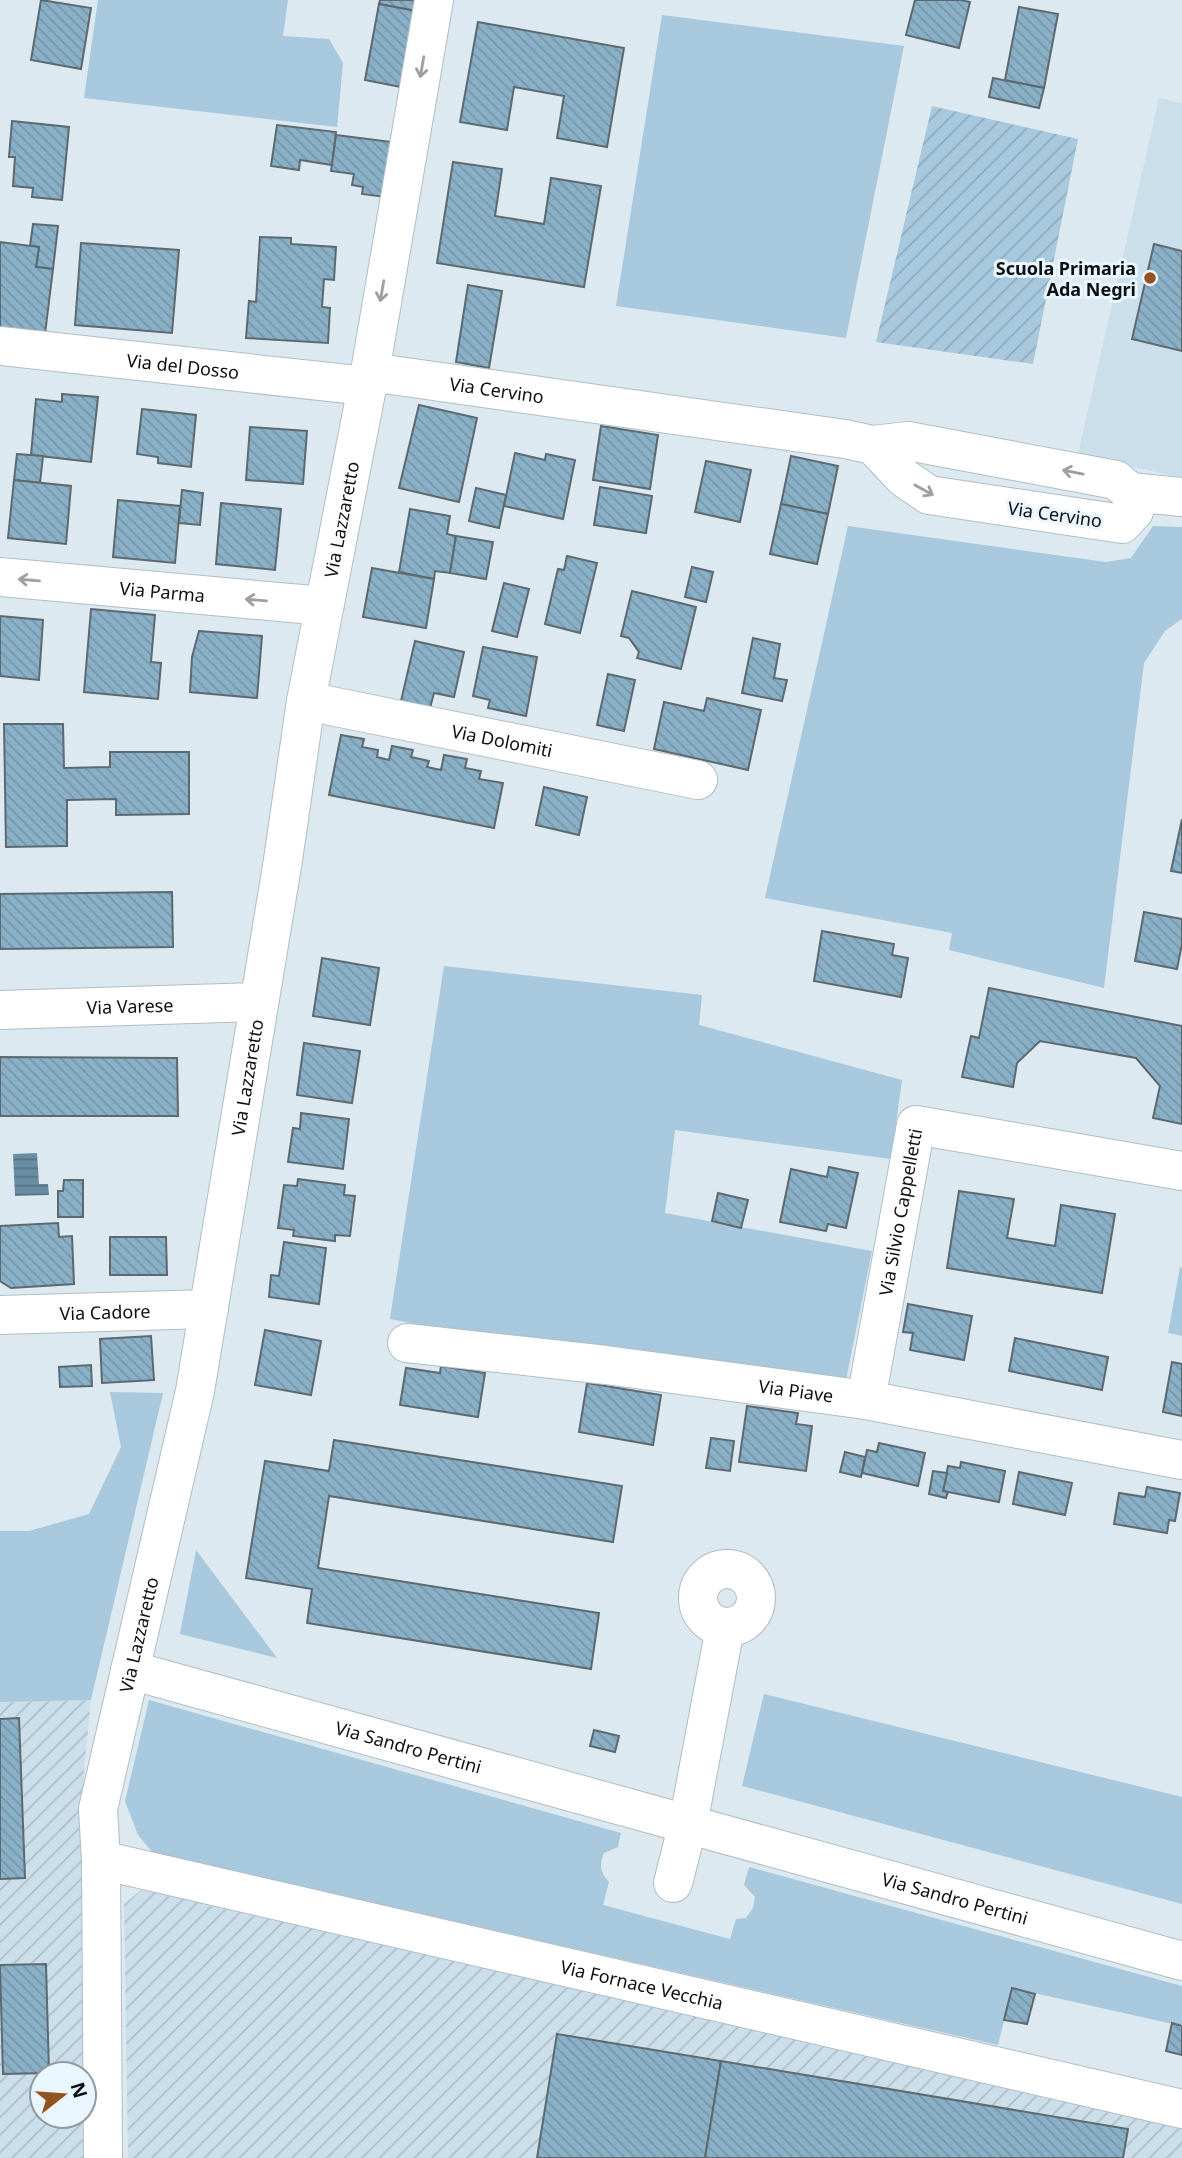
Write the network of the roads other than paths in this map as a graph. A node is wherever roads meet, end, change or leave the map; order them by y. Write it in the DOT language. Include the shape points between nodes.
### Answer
graph roads {
  1 [pos="434,0"];
  2 [pos="0,346"];
  3 [pos="368,379"];
  4 [pos="1182,497"];
  5 [pos="0,577"];
  6 [pos="324,606"];
  7 [pos="306,701"];
  8 [pos="698,780"];
  9 [pos="258,1002"];
  10 [pos="0,1010"];
  11 [pos="1182,1171"];
  12 [pos="209,1309"];
  13 [pos="0,1315"];
  14 [pos="407,1343"];
  15 [pos="866,1400"];
  16 [pos="1182,1460"];
  17 [pos="725,1628"];
  18 [pos="130,1670"];
  19 [pos="688,1824"];
  20 [pos="100,1860"];
  21 [pos="673,1884"];
  22 [pos="1182,1961"];
  23 [pos="1182,2109"];
  24 [pos="103,2158"];
  1 -- 3 [label="street, Via Lazzaretto, one-way"];
  2 -- 3 [label="street, Via del Dosso"];
  3 -- 4 [label="street, Via Cervino" via="845,439 873,445 904,478 929,495 1122,524 1135,510 1130,492"];
  3 -- 6 [label="street, Via Lazzaretto"];
  6 -- 5 [label="street, Via Parma, one-way"];
  6 -- 7 [label="street, Via Lazzaretto"];
  7 -- 8 [label="street, Via Dolomiti"];
  7 -- 9 [label="street, Via Lazzaretto"];
  9 -- 10 [label="street, Via Varese"];
  9 -- 12 [label="street, Via Lazzaretto"];
  11 -- 15 [label="street, Via Silvio Cappelletti" via="916,1125"];
  12 -- 13 [label="street, Via Cadore"];
  12 -- 18 [label="street, Via Lazzaretto" via="195,1391"];
  14 -- 15 [label="street, Via Piave"];
  15 -- 16 [label="street, Via Piave"];
  17 -- 19 [label="street"];
  18 -- 19 [label="street, Via Sandro Pertini"];
  18 -- 20 [label="street, Via Lazzaretto" via="98,1809"];
  19 -- 21 [label="street"];
  19 -- 22 [label="street, Via Sandro Pertini"];
  20 -- 23 [label="street, Via Fornace Vecchia"];
  20 -- 24 [label="street, Via Lazzaretto"];
}
